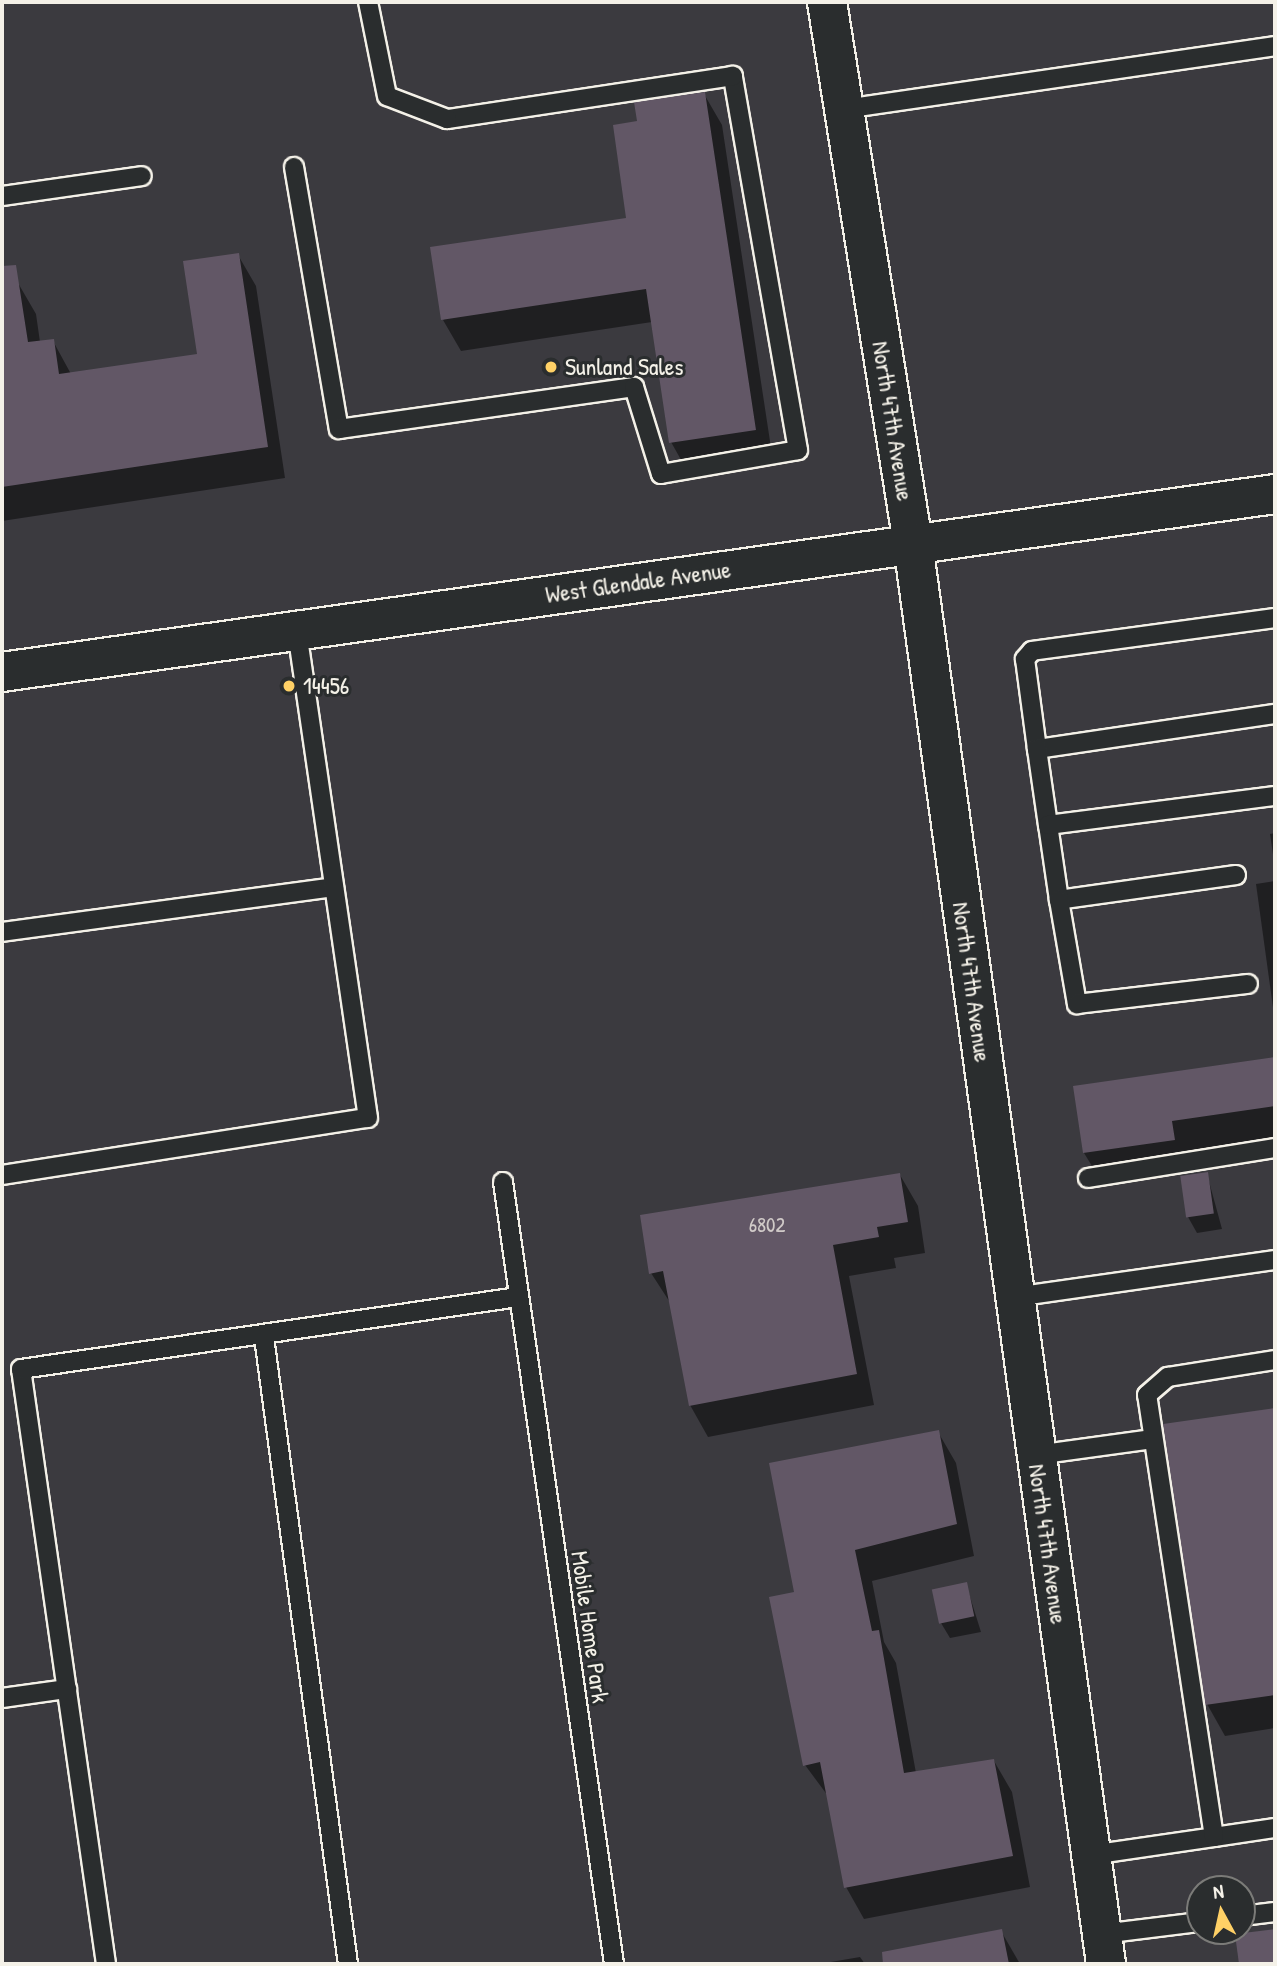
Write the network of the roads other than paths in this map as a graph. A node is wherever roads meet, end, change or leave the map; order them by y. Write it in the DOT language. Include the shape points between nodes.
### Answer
graph roads {
  1 [pos="368,2"];
  2 [pos="827,2"];
  3 [pos="1275,46"];
  4 [pos="844,109"];
  5 [pos="294,167"];
  6 [pos="142,176"];
  7 [pos="2,196"];
  8 [pos="1275,494"];
  9 [pos="913,544"];
  10 [pos="1275,618"];
  11 [pos="298,631"];
  12 [pos="2,672"];
  13 [pos="1275,714"];
  14 [pos="1037,749"];
  15 [pos="1275,796"];
  16 [pos="1048,825"];
  17 [pos="1237,875"];
  18 [pos="334,887"];
  19 [pos="1059,900"];
  20 [pos="2,932"];
  21 [pos="1248,984"];
  22 [pos="1275,1148"];
  23 [pos="2,1175"];
  24 [pos="1088,1178"];
  25 [pos="503,1182"];
  26 [pos="1275,1260"];
  27 [pos="518,1297"];
  28 [pos="1015,1297"];
  29 [pos="264,1337"];
  30 [pos="1275,1360"];
  31 [pos="1153,1439"];
  32 [pos="1036,1455"];
  33 [pos="67,1689"];
  34 [pos="2,1698"];
  35 [pos="1275,1828"];
  36 [pos="1214,1837"];
  37 [pos="1091,1855"];
  38 [pos="1275,1912"];
  39 [pos="1256,1914"];
  40 [pos="1186,1926"];
  41 [pos="1104,1949"];
  42 [pos="106,1964"];
  43 [pos="348,1964"];
  44 [pos="614,1964"];
  1 -- 5 [label="lane" via="387,96 447,119 733,76 798,450 661,474 634,387 339,429"];
  2 -- 4 [label="street, North 47th Avenue"];
  3 -- 4 [label="lane"];
  4 -- 9 [label="street, North 47th Avenue"];
  6 -- 7 [label="lane"];
  8 -- 9 [label="street, West Glendale Avenue"];
  9 -- 11 [label="street, West Glendale Avenue"];
  9 -- 28 [label="street, North 47th Avenue"];
  10 -- 14 [label="lane" via="1026,653"];
  11 -- 12 [label="street, West Glendale Avenue"];
  11 -- 18 [label="lane"];
  13 -- 14 [label="lane"];
  14 -- 16 [label="lane"];
  15 -- 16 [label="lane"];
  16 -- 19 [label="lane"];
  17 -- 19 [label="lane"];
  18 -- 20 [label="lane"];
  18 -- 23 [label="lane" via="368,1118"];
  19 -- 21 [label="lane" via="1077,1004"];
  22 -- 24 [label="lane"];
  25 -- 27 [label="lane, Mobile Home Park"];
  26 -- 28 [label="lane"];
  27 -- 29 [label="lane"];
  27 -- 44 [label="lane, Mobile Home Park"];
  28 -- 32 [label="street, North 47th Avenue"];
  29 -- 33 [label="lane" via="21,1369"];
  29 -- 43 [label="lane"];
  30 -- 31 [label="lane" via="1168,1377 1147,1395"];
  31 -- 32 [label="lane"];
  31 -- 36 [label="lane"];
  32 -- 37 [label="street, North 47th Avenue"];
  33 -- 34 [label="lane"];
  33 -- 42 [label="lane"];
  35 -- 36 [label="lane"];
  36 -- 37 [label="lane"];
  37 -- 41 [label="street, North 47th Avenue"];
  38 -- 39 [label="lane"];
  40 -- 41 [label="lane"];
}
